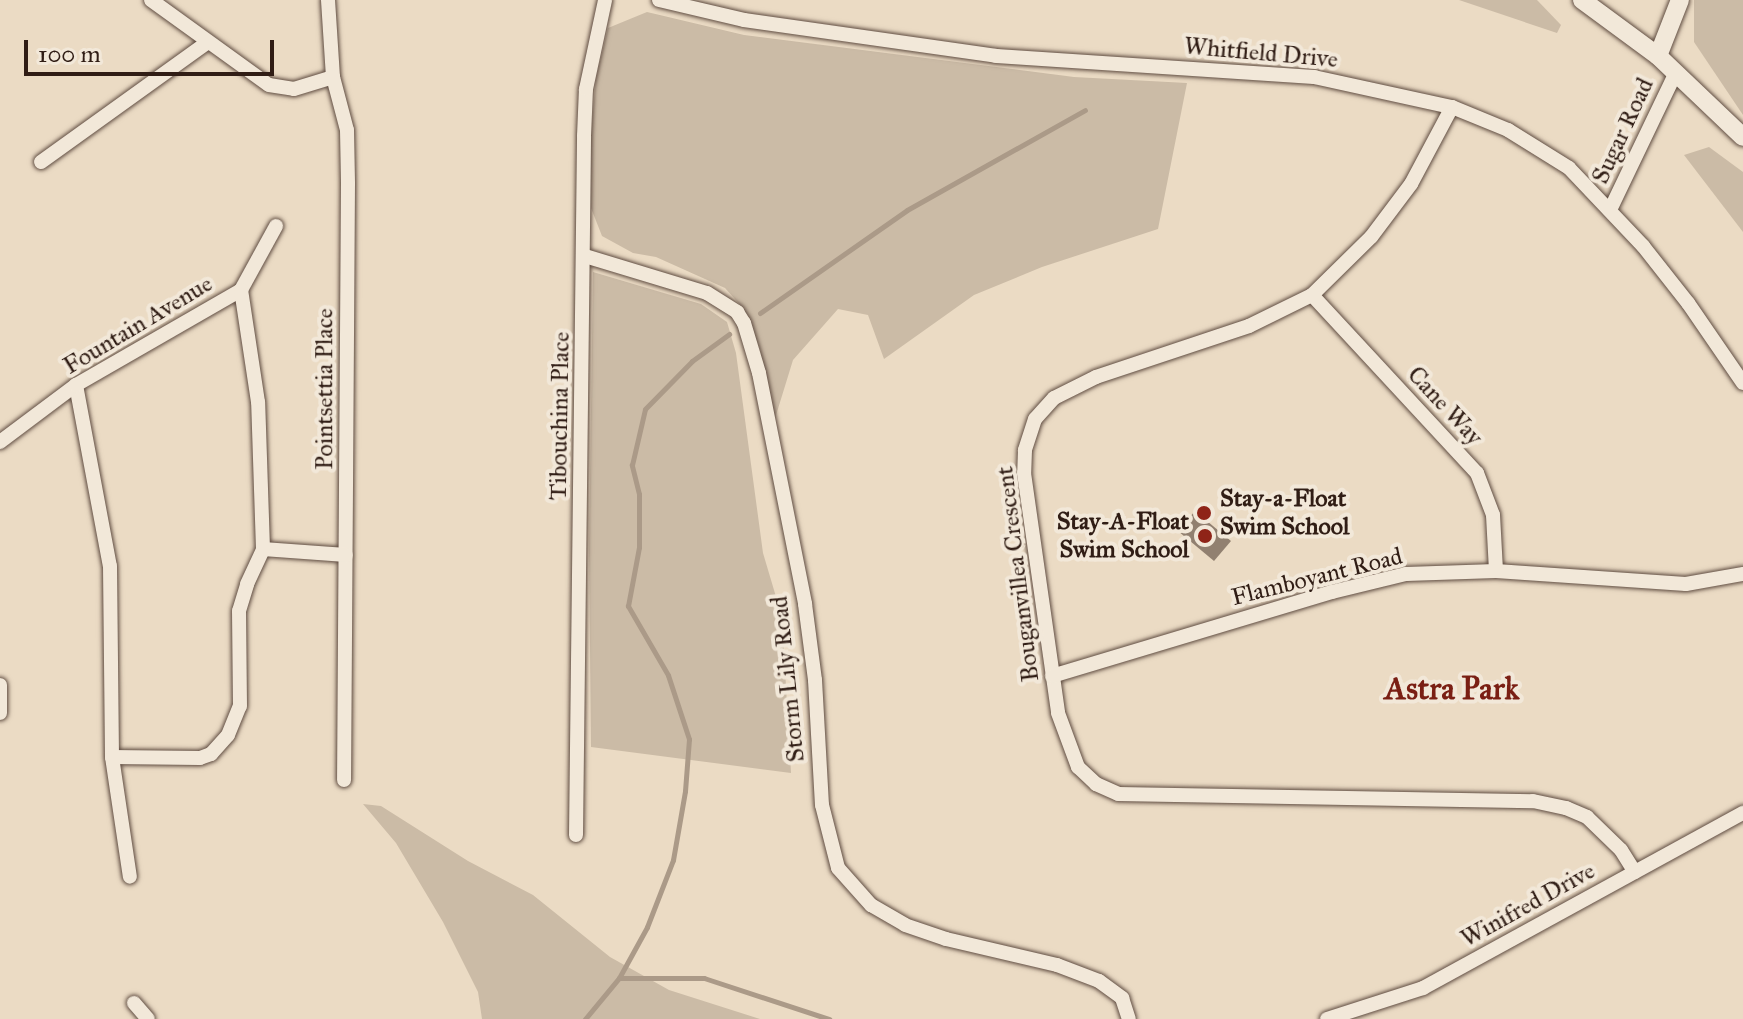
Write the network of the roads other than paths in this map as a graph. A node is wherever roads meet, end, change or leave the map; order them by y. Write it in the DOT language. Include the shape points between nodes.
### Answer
graph roads {
  1 [pos="151,0"];
  2 [pos="328,0"];
  3 [pos="605,0"];
  4 [pos="659,0"];
  5 [pos="1582,0"];
  6 [pos="1680,0"];
  7 [pos="208,42"];
  8 [pos="1658,56"];
  9 [pos="1676,72"];
  10 [pos="333,77"];
  11 [pos="1452,107"];
  12 [pos="1743,137"];
  13 [pos="41,162"];
  14 [pos="1610,210"];
  15 [pos="276,226"];
  16 [pos="585,256"];
  17 [pos="241,290"];
  18 [pos="1312,295"];
  19 [pos="1743,383"];
  20 [pos="76,385"];
  21 [pos="0,442"];
  22 [pos="263,549"];
  23 [pos="346,555"];
  24 [pos="1496,571"];
  25 [pos="1743,574"];
  26 [pos="1052,676"];
  27 [pos="0,685"];
  28 [pos="0,713"];
  29 [pos="112,757"];
  30 [pos="344,780"];
  31 [pos="1743,813"];
  32 [pos="576,835"];
  33 [pos="1635,872"];
  34 [pos="130,877"];
  35 [pos="134,1003"];
  36 [pos="148,1019"];
  37 [pos="1129,1019"];
  38 [pos="1327,1019"];
  1 -- 7 [label="street"];
  2 -- 10 [label="street, Pointsettia Place"];
  3 -- 16 [label="street, Tibouchina Place" via="586,89"];
  4 -- 11 [label="street, Whitfield Drive" via="744,20 996,56 1314,77"];
  5 -- 8 [label="main road"];
  6 -- 8 [label="main road"];
  7 -- 10 [label="street" via="282,89"];
  7 -- 13 [label="street"];
  8 -- 9 [label="main road"];
  9 -- 12 [label="main road"];
  9 -- 14 [label="street, Sugar Road"];
  10 -- 23 [label="street, Pointsettia Place" via="343,107 348,157"];
  11 -- 14 [label="street, Whitfield Drive" via="1547,153"];
  11 -- 18 [label="street, Bouganvillea Crescent" via="1411,184 1371,237"];
  14 -- 19 [label="street, Whitfield Drive" via="1688,303"];
  15 -- 17 [label="street, Fountain Avenue"];
  16 -- 32 [label="street, Tibouchina Place"];
  16 -- 37 [label="street, Storm Lily Road" via="707,293 737,312 744,323 759,373 807,615 822,805 838,868 852,888 886,916 946,939 1091,977 1117,993"];
  17 -- 20 [label="street, Fountain Avenue"];
  17 -- 22 [label="street" via="258,402"];
  18 -- 24 [label="street, Cane Way" via="1477,473 1493,515"];
  18 -- 26 [label="street, Bouganvillea Crescent" via="1249,326 1096,377 1054,398 1035,419 1024,473"];
  20 -- 21 [label="street, Fountain Avenue"];
  20 -- 29 [label="street" via="110,566"];
  22 -- 23 [label="street"];
  22 -- 29 [label="street" via="239,611 240,706 228,735 200,758"];
  23 -- 30 [label="street, Pointsettia Place"];
  24 -- 25 [label="street, Flamboyant Road" via="1686,584"];
  24 -- 26 [label="street, Flamboyant Road" via="1406,574"];
  26 -- 33 [label="street, Bouganvillea Crescent" via="1058,713 1078,767 1096,784 1118,794 1533,801 1587,817"];
  27 -- 28 [label="street"];
  29 -- 34 [label="street"];
  31 -- 33 [label="street, Winifred Drive"];
  33 -- 38 [label="street, Winifred Drive" via="1423,988"];
  35 -- 36 [label="street"];
}
